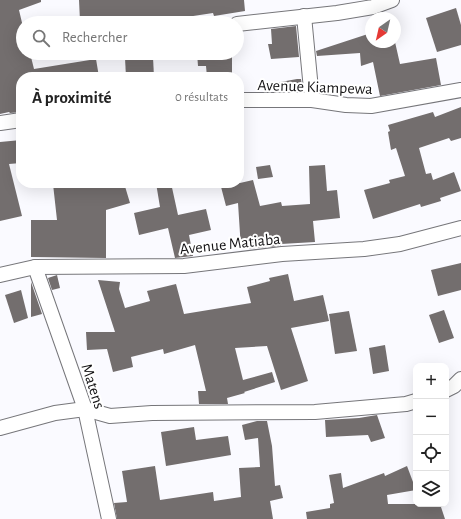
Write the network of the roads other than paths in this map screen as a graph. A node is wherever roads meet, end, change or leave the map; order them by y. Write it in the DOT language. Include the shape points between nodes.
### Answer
graph roads {
  1 [pos="392,0"];
  2 [pos="336,6"];
  3 [pos="304,16"];
  4 [pos="244,23"];
  5 [pos="461,90"];
  6 [pos="244,100"];
  7 [pos="312,100"];
  8 [pos="16,121"];
  9 [pos="0,123"];
  10 [pos="461,228"];
  11 [pos="35,266"];
  12 [pos="0,275"];
  13 [pos="461,379"];
  14 [pos="449,388"];
  15 [pos="413,402"];
  16 [pos="85,409"];
  17 [pos="0,428"];
  18 [pos="109,519"];
  1 -- 2 [label="street" via="373,7"];
  2 -- 3 [label="street"];
  3 -- 4 [label="street"];
  3 -- 7 [label="street"];
  5 -- 7 [label="street, Avenue Kiampewa" via="371,106"];
  6 -- 7 [label="street, Avenue Kiampewa"];
  8 -- 9 [label="street"];
  10 -- 11 [label="street, Avenue Matiaba" via="400,244 364,249 282,254 184,266"];
  11 -- 12 [label="street, Avenue Matiaba"];
  11 -- 16 [label="street, Matens"];
  13 -- 14 [label="street"];
  15 -- 16 [label="street" via="315,412 152,413 110,416"];
  16 -- 17 [label="street" via="55,413"];
  16 -- 18 [label="street, Matens"];
}
